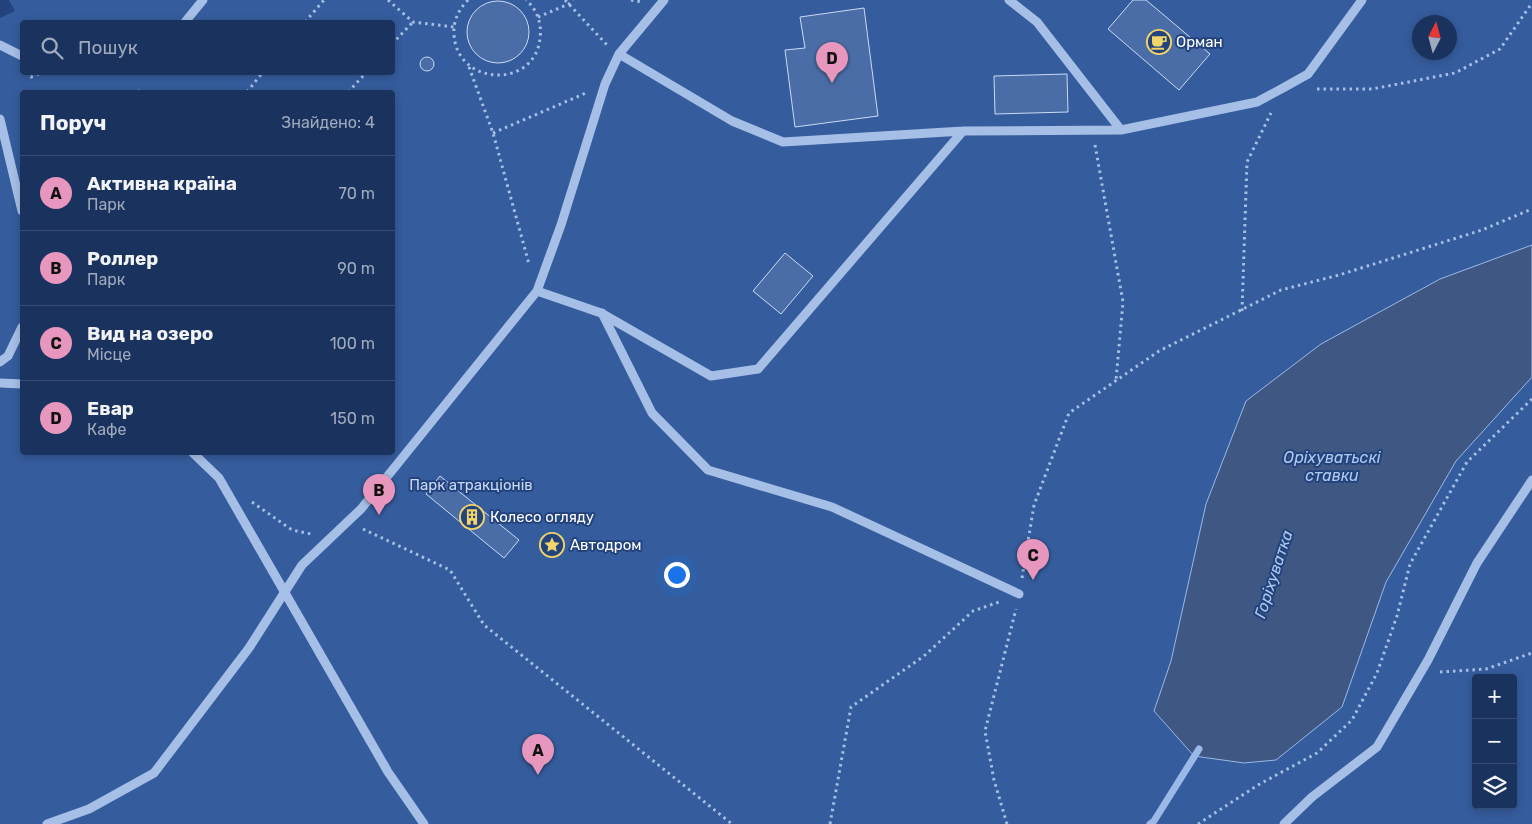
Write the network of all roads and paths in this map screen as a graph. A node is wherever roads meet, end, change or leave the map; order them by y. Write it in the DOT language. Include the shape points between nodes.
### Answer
graph roads {
  1 [pos="203,0"];
  2 [pos="324,0"];
  3 [pos="388,0"];
  4 [pos="468,0"];
  5 [pos="526,0"];
  6 [pos="564,0"];
  7 [pos="573,0"];
  8 [pos="664,0"];
  9 [pos="1009,0"];
  10 [pos="1362,0"];
  11 [pos="1532,3"];
  12 [pos="569,4"];
  13 [pos="538,17"];
  14 [pos="186,20"];
  15 [pos="307,20"];
  16 [pos="413,22"];
  17 [pos="454,27"];
  18 [pos="395,41"];
  19 [pos="0,45"];
  20 [pos="619,54"];
  21 [pos="20,55"];
  22 [pos="469,66"];
  23 [pos="261,75"];
  24 [pos="364,75"];
  25 [pos="605,84"];
  26 [pos="1283,88"];
  27 [pos="1312,88"];
  28 [pos="249,90"];
  29 [pos="350,90"];
  30 [pos="0,119"];
  31 [pos="1093,130"];
  32 [pos="1121,130"];
  33 [pos="963,131"];
  34 [pos="493,133"];
  35 [pos="20,203"];
  36 [pos="1532,209"];
  37 [pos="536,291"];
  38 [pos="1242,311"];
  39 [pos="601,313"];
  40 [pos="20,331"];
  41 [pos="0,362"];
  42 [pos="1116,380"];
  43 [pos="0,383"];
  44 [pos="20,384"];
  45 [pos="1532,399"];
  46 [pos="195,455"];
  47 [pos="1532,480"];
  48 [pos="252,501"];
  49 [pos="347,521"];
  50 [pos="328,538"];
  51 [pos="284,590"];
  52 [pos="1019,594"];
  53 [pos="1532,652"];
  54 [pos="1420,673"];
  55 [pos="47,824"];
  56 [pos="424,824"];
  57 [pos="732,824"];
  58 [pos="830,824"];
  59 [pos="1008,824"];
  60 [pos="1198,824"];
  61 [pos="1284,824"];
  1 -- 14 [label="street"];
  2 -- 15 [label="path"];
  3 -- 16 [label="path"];
  4 -- 17 [label="path" via="458,13"];
  5 -- 13 [label="path"];
  6 -- 12 [label="path"];
  7 -- 12 [label="path"];
  8 -- 20 [label="street"];
  9 -- 32 [label="street" via="1037,22"];
  10 -- 26 [label="street" via="1308,74"];
  11 -- 27 [label="path" via="1500,49 1455,72 1372,89"];
  12 -- 13 [label="path"];
  12 -- 20 [label="path"];
  13 -- 22 [label="path" via="540,45 523,68 510,75 496,76 482,74"];
  16 -- 17 [label="path"];
  16 -- 18 [label="path"];
  17 -- 22 [label="path" via="454,42 459,55"];
  19 -- 21 [label="street"];
  20 -- 25 [label="street"];
  20 -- 33 [label="street" via="732,121 784,142"];
  22 -- 34 [label="path"];
  23 -- 28 [label="path"];
  24 -- 29 [label="path"];
  25 -- 34 [label="path"];
  25 -- 37 [label="street" via="561,225"];
  26 -- 32 [label="street" via="1257,102"];
  26 -- 38 [label="path" via="1247,162"];
  30 -- 35 [label="street"];
  31 -- 32 [label="street"];
  31 -- 33 [label="street"];
  31 -- 42 [label="path" via="1123,302"];
  33 -- 39 [label="street" via="758,368 711,376"];
  34 -- 37 [label="path"];
  36 -- 38 [label="path" via="1482,230 1281,290"];
  37 -- 39 [label="street"];
  37 -- 49 [label="street" via="361,510"];
  38 -- 42 [label="path" via="1158,351"];
  39 -- 52 [label="street" via="652,413 708,470 832,507"];
  40 -- 41 [label="street" via="8,356"];
  42 -- 52 [label="path" via="1068,413 1034,505"];
  43 -- 44 [label="street"];
  45 -- 60 [label="path" via="1467,462 1410,564 1397,616 1377,673 1352,720 1317,753 1258,785"];
  46 -- 51 [label="street" via="219,478"];
  47 -- 54 [label="street" via="1477,563"];
  48 -- 50 [label="path" via="292,530"];
  49 -- 50 [label="street"];
  49 -- 57 [label="path" via="450,570 484,625"];
  50 -- 51 [label="street"];
  51 -- 55 [label="street" via="249,648 154,773 89,809"];
  51 -- 56 [label="street" via="388,772"];
  52 -- 58 [label="path" via="973,611 924,656 851,707"];
  52 -- 59 [label="path" via="985,731 994,780"];
  53 -- 54 [label="path" via="1486,668"];
  54 -- 61 [label="street" via="1377,747 1312,797"];
}
